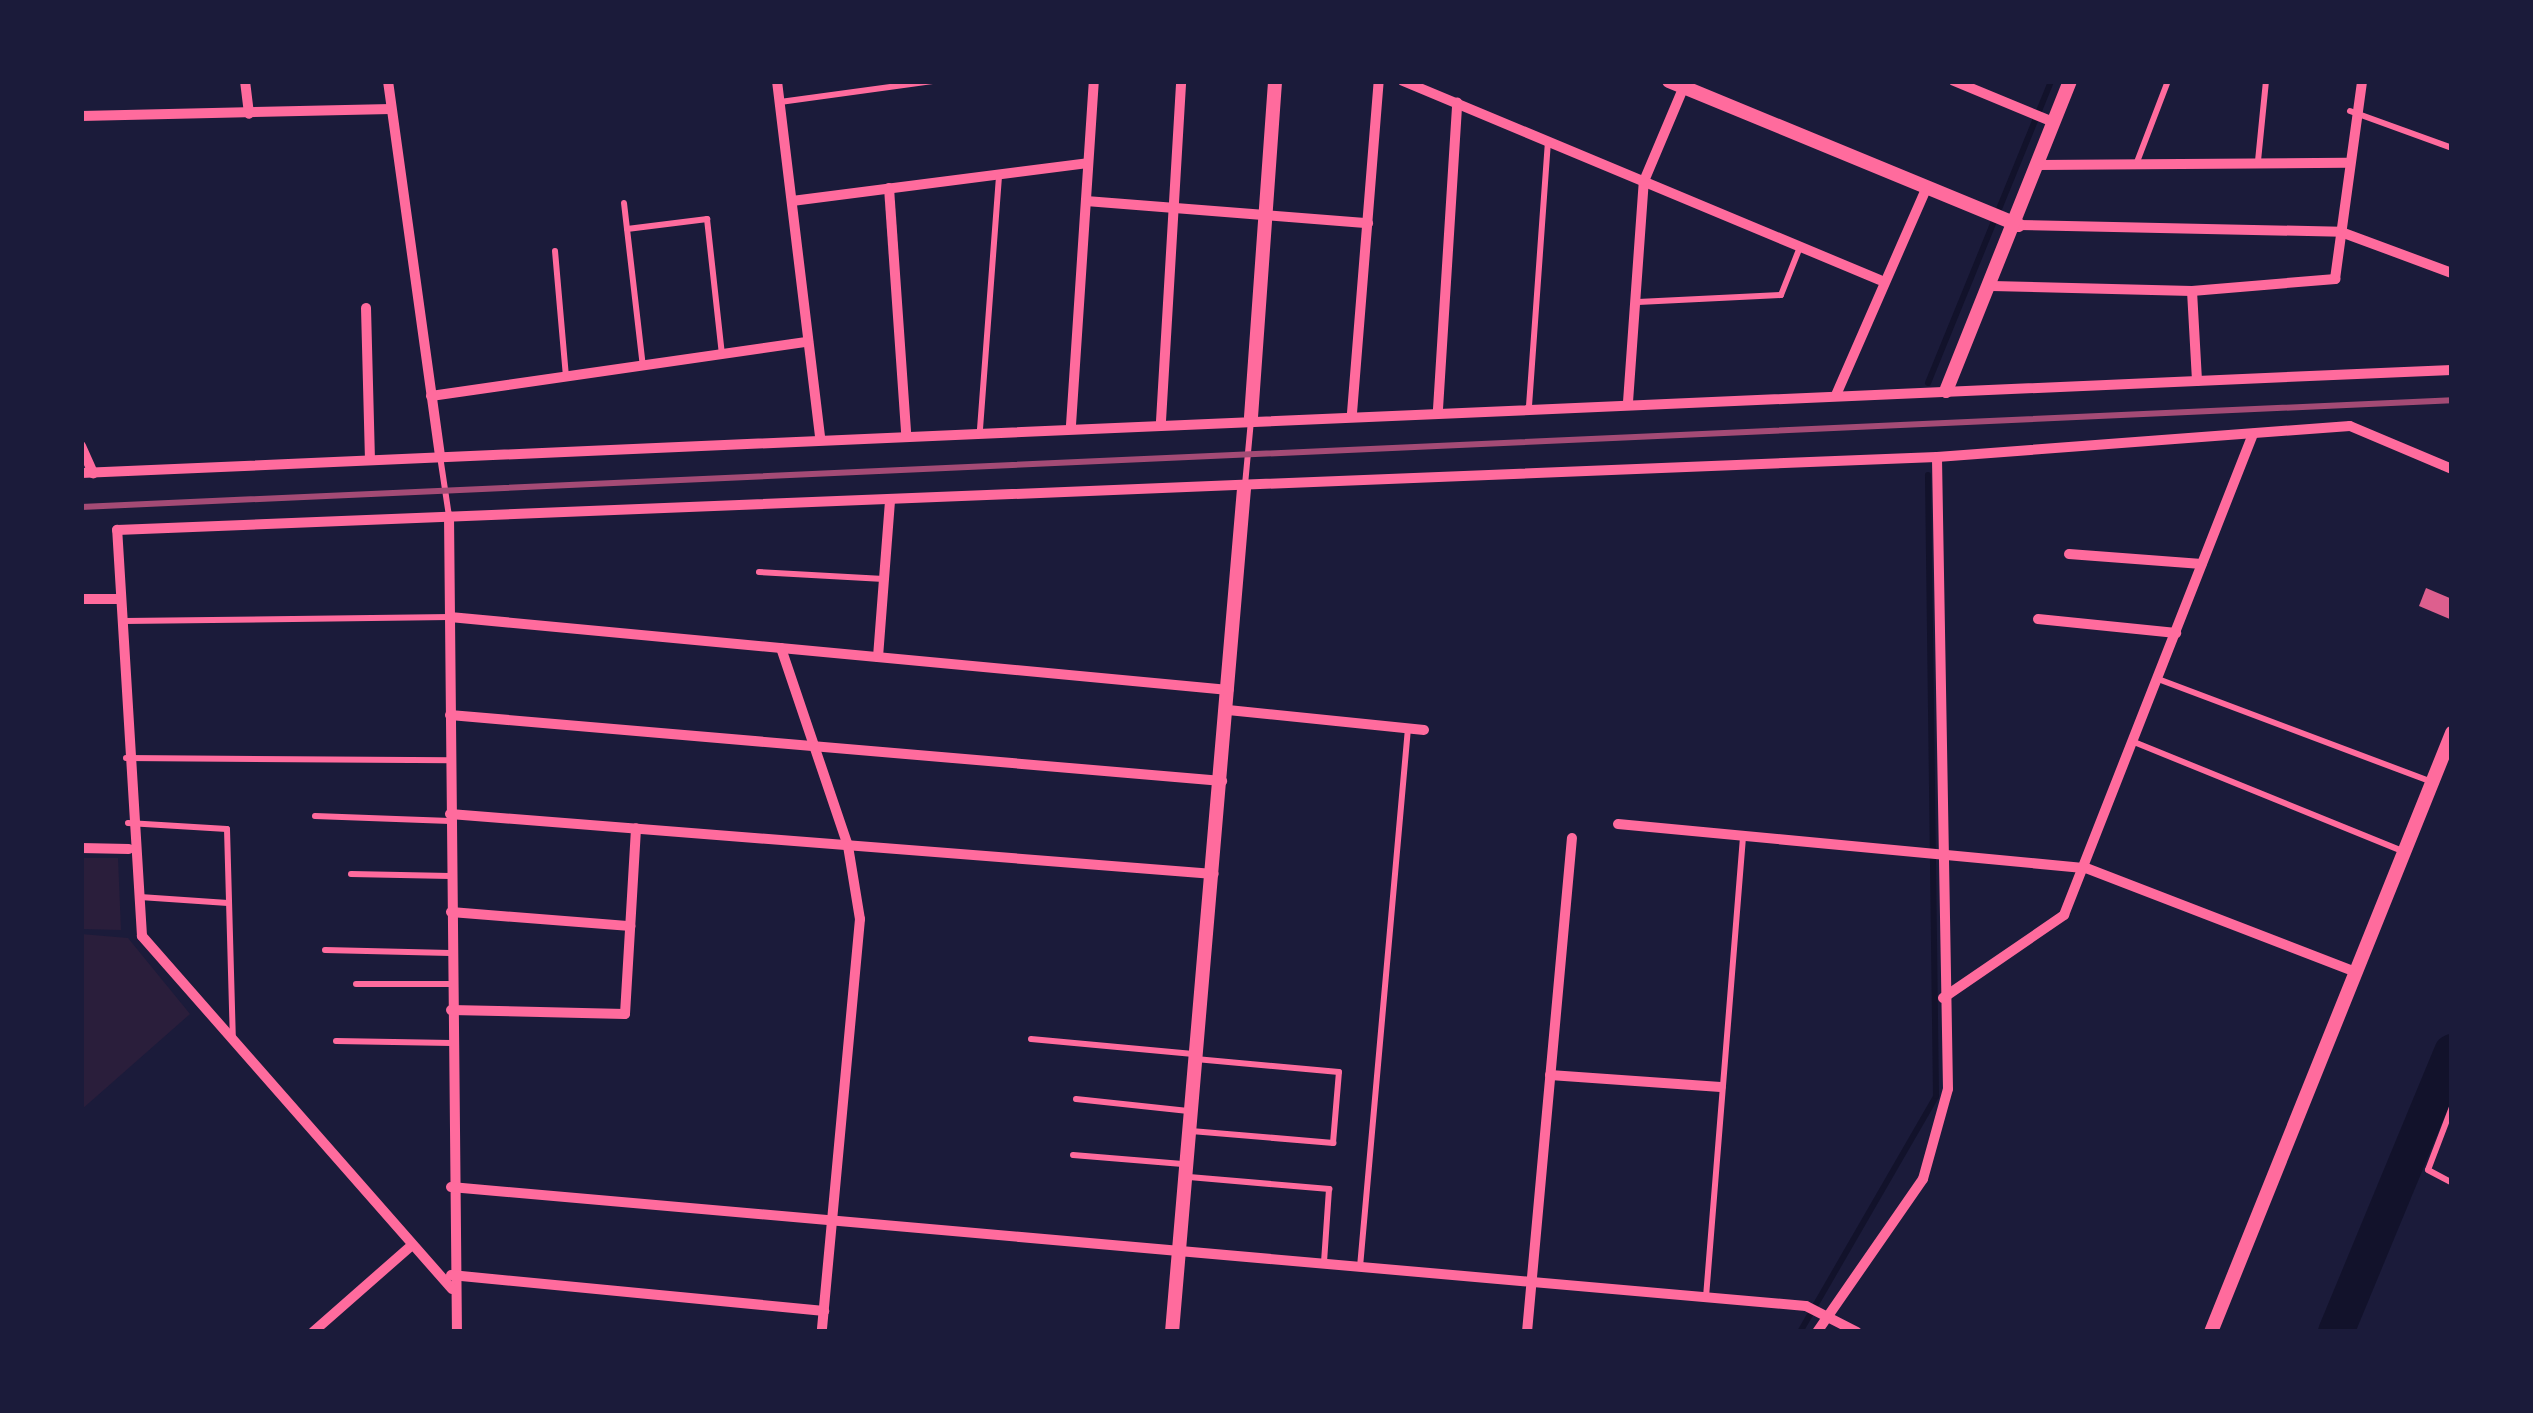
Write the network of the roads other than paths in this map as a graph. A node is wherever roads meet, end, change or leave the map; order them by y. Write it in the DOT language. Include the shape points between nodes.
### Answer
graph roads {
  1 [pos="245,81"];
  2 [pos="388,81"];
  3 [pos="777,81"];
  4 [pos="933,81"];
  5 [pos="1094,81"];
  6 [pos="1181,81"];
  7 [pos="1275,81"];
  8 [pos="1379,81"];
  9 [pos="1403,81"];
  10 [pos="1954,81"];
  11 [pos="2070,81"];
  12 [pos="2168,81"];
  13 [pos="2266,81"];
  14 [pos="2362,81"];
  15 [pos="1680,83"];
  16 [pos="1970,84"];
  17 [pos="780,102"];
  18 [pos="1457,103"];
  19 [pos="392,109"];
  20 [pos="2350,111"];
  21 [pos="249,114"];
  22 [pos="81,116"];
  23 [pos="2054,122"];
  24 [pos="1548,142"];
  25 [pos="2452,148"];
  26 [pos="1088,163"];
  27 [pos="2258,164"];
  28 [pos="2346,164"];
  29 [pos="2038,165"];
  30 [pos="2136,166"];
  31 [pos="999,174"];
  32 [pos="1644,182"];
  33 [pos="890,188"];
  34 [pos="1925,190"];
  35 [pos="792,201"];
  36 [pos="1086,201"];
  37 [pos="624,203"];
  38 [pos="1174,209"];
  39 [pos="1265,217"];
  40 [pos="1368,224"];
  41 [pos="2018,224"];
  42 [pos="627,229"];
  43 [pos="2341,232"];
  44 [pos="1800,247"];
  45 [pos="555,251"];
  46 [pos="2452,273"];
  47 [pos="1880,280"];
  48 [pos="1992,286"];
  49 [pos="2192,291"];
  50 [pos="1634,302"];
  51 [pos="366,308"];
  52 [pos="808,342"];
  53 [pos="722,354"];
  54 [pos="643,366"];
  55 [pos="2452,370"];
  56 [pos="566,376"];
  57 [pos="2197,381"];
  58 [pos="1946,392"];
  59 [pos="1836,395"];
  60 [pos="431,396"];
  61 [pos="1628,402"];
  62 [pos="1529,406"];
  63 [pos="1438,409"];
  64 [pos="1352,412"];
  65 [pos="1251,416"];
  66 [pos="1161,421"];
  67 [pos="1071,425"];
  68 [pos="980,430"];
  69 [pos="906,433"];
  70 [pos="2253,434"];
  71 [pos="820,437"];
  72 [pos="81,446"];
  73 [pos="440,456"];
  74 [pos="1937,457"];
  75 [pos="370,459"];
  76 [pos="2452,469"];
  77 [pos="87,473"];
  78 [pos="1244,488"];
  79 [pos="890,500"];
  80 [pos="449,516"];
  81 [pos="2069,554"];
  82 [pos="2202,565"];
  83 [pos="759,572"];
  84 [pos="884,579"];
  85 [pos="81,599"];
  86 [pos="119,599"];
  87 [pos="450,617"];
  88 [pos="2038,619"];
  89 [pos="121,621"];
  90 [pos="2176,633"];
  91 [pos="781,648"];
  92 [pos="878,657"];
  93 [pos="2158,679"];
  94 [pos="1230,690"];
  95 [pos="1228,710"];
  96 [pos="450,715"];
  97 [pos="1408,728"];
  98 [pos="1424,730"];
  99 [pos="2452,734"];
  100 [pos="2134,742"];
  101 [pos="815,749"];
  102 [pos="126,758"];
  103 [pos="450,760"];
  104 [pos="1222,782"];
  105 [pos="2432,782"];
  106 [pos="315,816"];
  107 [pos="450,818"];
  108 [pos="128,823"];
  109 [pos="1618,824"];
  110 [pos="636,828"];
  111 [pos="1743,836"];
  112 [pos="1572,838"];
  113 [pos="848,845"];
  114 [pos="81,848"];
  115 [pos="129,849"];
  116 [pos="2404,852"];
  117 [pos="1937,854"];
  118 [pos="2086,868"];
  119 [pos="351,874"];
  120 [pos="1214,874"];
  121 [pos="451,876"];
  122 [pos="136,897"];
  123 [pos="229,903"];
  124 [pos="451,912"];
  125 [pos="630,926"];
  126 [pos="326,950"];
  127 [pos="451,953"];
  128 [pos="2355,972"];
  129 [pos="356,984"];
  130 [pos="451,984"];
  131 [pos="1943,998"];
  132 [pos="451,1010"];
  133 [pos="1031,1039"];
  134 [pos="336,1041"];
  135 [pos="451,1043"];
  136 [pos="233,1044"];
  137 [pos="1197,1057"];
  138 [pos="1550,1075"];
  139 [pos="1721,1087"];
  140 [pos="1076,1100"];
  141 [pos="2452,1107"];
  142 [pos="1192,1111"];
  143 [pos="1190,1131"];
  144 [pos="1073,1155"];
  145 [pos="1186,1171"];
  146 [pos="2452,1183"];
  147 [pos="451,1187"];
  148 [pos="831,1218"];
  149 [pos="412,1246"];
  150 [pos="1178,1252"];
  151 [pos="1324,1264"];
  152 [pos="1360,1267"];
  153 [pos="452,1282"];
  154 [pos="1531,1282"];
  155 [pos="1706,1298"];
  156 [pos="824,1311"];
  157 [pos="1827,1316"];
  158 [pos="313,1332"];
  159 [pos="457,1332"];
  160 [pos="822,1332"];
  161 [pos="1172,1332"];
  162 [pos="1527,1332"];
  163 [pos="1817,1332"];
  164 [pos="1857,1332"];
  165 [pos="2211,1332"];
  1 -- 21 [label="street"];
  2 -- 19 [label="street"];
  3 -- 17 [label="street"];
  4 -- 17 [label="lane"];
  5 -- 26 [label="street"];
  6 -- 38 [label="street"];
  7 -- 39 [label="street"];
  8 -- 40 [label="street"];
  9 -- 18 [label="street"];
  10 -- 16 [label="street"];
  11 -- 23 [label="street"];
  12 -- 30 [label="lane"];
  13 -- 27 [label="lane"];
  14 -- 20 [label="street"];
  15 -- 32 [label="street"];
  15 -- 34 [label="street"];
  16 -- 23 [label="street"];
  17 -- 35 [label="street"];
  18 -- 24 [label="street"];
  18 -- 63 [label="street"];
  19 -- 21 [label="street"];
  19 -- 60 [label="street"];
  20 -- 25 [label="lane"];
  20 -- 28 [label="street"];
  21 -- 22 [label="street"];
  23 -- 29 [label="street"];
  24 -- 32 [label="street"];
  24 -- 62 [label="lane"];
  26 -- 31 [label="street"];
  26 -- 36 [label="street"];
  27 -- 28 [label="street"];
  27 -- 30 [label="street"];
  28 -- 43 [label="street"];
  29 -- 30 [label="street"];
  29 -- 41 [label="street"];
  31 -- 33 [label="street"];
  31 -- 68 [label="lane"];
  32 -- 44 [label="street"];
  32 -- 50 [label="street"];
  33 -- 35 [label="street"];
  33 -- 69 [label="street"];
  34 -- 41 [label="street"];
  34 -- 47 [label="street"];
  35 -- 52 [label="street"];
  36 -- 38 [label="street"];
  36 -- 67 [label="street"];
  37 -- 42 [label="lane"];
  38 -- 39 [label="street"];
  38 -- 66 [label="street"];
  39 -- 40 [label="street"];
  39 -- 65 [label="street"];
  40 -- 64 [label="street"];
  41 -- 43 [label="street"];
  41 -- 48 [label="street"];
  42 -- 53 [label="lane" via="707,219"];
  42 -- 54 [label="lane"];
  43 -- 46 [label="street"];
  43 -- 49 [label="street" via="2335,279"];
  44 -- 47 [label="street"];
  44 -- 50 [label="lane" via="1780,296"];
  45 -- 56 [label="lane"];
  47 -- 59 [label="street"];
  48 -- 49 [label="street"];
  48 -- 58 [label="street"];
  49 -- 57 [label="street"];
  50 -- 61 [label="street"];
  51 -- 75 [label="street"];
  52 -- 53 [label="street"];
  52 -- 71 [label="street"];
  53 -- 54 [label="street"];
  54 -- 56 [label="street"];
  55 -- 57 [label="street"];
  56 -- 60 [label="street"];
  57 -- 58 [label="street"];
  58 -- 59 [label="street"];
  59 -- 61 [label="street"];
  60 -- 73 [label="street"];
  61 -- 62 [label="street"];
  62 -- 63 [label="street"];
  63 -- 64 [label="street"];
  64 -- 65 [label="street"];
  65 -- 66 [label="street"];
  65 -- 78 [label="lane"];
  66 -- 67 [label="street"];
  67 -- 68 [label="street"];
  68 -- 69 [label="street"];
  69 -- 71 [label="street"];
  70 -- 74 [label="street"];
  70 -- 76 [label="street" via="2350,426"];
  70 -- 82 [label="street"];
  71 -- 73 [label="street"];
  72 -- 77 [label="street"];
  73 -- 75 [label="street"];
  73 -- 80 [label="lane"];
  74 -- 78 [label="street"];
  74 -- 117 [label="street"];
  75 -- 77 [label="street"];
  78 -- 79 [label="street"];
  78 -- 94 [label="street"];
  79 -- 80 [label="street"];
  79 -- 84 [label="street"];
  80 -- 86 [label="street" via="117,530"];
  80 -- 87 [label="street"];
  81 -- 82 [label="street"];
  82 -- 90 [label="street"];
  83 -- 84 [label="lane"];
  84 -- 92 [label="street"];
  85 -- 86 [label="street"];
  86 -- 89 [label="street"];
  87 -- 89 [label="lane"];
  87 -- 91 [label="street"];
  87 -- 96 [label="street"];
  88 -- 90 [label="street"];
  89 -- 102 [label="street"];
  90 -- 93 [label="street"];
  91 -- 92 [label="street"];
  91 -- 101 [label="street"];
  92 -- 94 [label="street"];
  93 -- 100 [label="street"];
  93 -- 105 [label="lane"];
  94 -- 95 [label="street"];
  95 -- 97 [label="street"];
  95 -- 104 [label="street"];
  96 -- 101 [label="street"];
  96 -- 103 [label="street"];
  97 -- 98 [label="street"];
  97 -- 152 [label="lane"];
  99 -- 105 [label="street"];
  100 -- 116 [label="lane"];
  100 -- 118 [label="street"];
  101 -- 104 [label="street"];
  101 -- 113 [label="street"];
  102 -- 103 [label="lane"];
  102 -- 108 [label="street"];
  103 -- 107 [label="street"];
  104 -- 120 [label="street"];
  105 -- 116 [label="street"];
  106 -- 107 [label="lane"];
  107 -- 110 [label="street"];
  107 -- 121 [label="street"];
  108 -- 115 [label="street"];
  108 -- 123 [label="lane" via="227,829"];
  109 -- 111 [label="street"];
  110 -- 113 [label="street"];
  110 -- 125 [label="street"];
  111 -- 117 [label="street"];
  111 -- 139 [label="lane"];
  112 -- 138 [label="street"];
  113 -- 120 [label="street"];
  113 -- 148 [label="street" via="860,919"];
  114 -- 115 [label="street"];
  115 -- 122 [label="street"];
  116 -- 128 [label="street"];
  117 -- 118 [label="street"];
  117 -- 131 [label="street"];
  118 -- 128 [label="street"];
  118 -- 131 [label="street" via="2048,933"];
  119 -- 121 [label="lane"];
  120 -- 137 [label="street"];
  121 -- 124 [label="street"];
  122 -- 123 [label="lane"];
  122 -- 136 [label="street" via="142,936"];
  123 -- 136 [label="lane"];
  124 -- 125 [label="street"];
  124 -- 127 [label="street"];
  125 -- 132 [label="street" via="616,1021"];
  126 -- 127 [label="lane"];
  127 -- 130 [label="street"];
  128 -- 165 [label="street"];
  129 -- 130 [label="lane"];
  130 -- 132 [label="street"];
  131 -- 157 [label="street" via="1948,1089 1923,1179"];
  132 -- 135 [label="street"];
  133 -- 137 [label="lane"];
  134 -- 135 [label="lane"];
  135 -- 147 [label="street"];
  136 -- 149 [label="street"];
  137 -- 142 [label="street"];
  137 -- 143 [label="lane" via="1339,1072 1333,1143"];
  138 -- 139 [label="street"];
  138 -- 154 [label="street"];
  139 -- 155 [label="lane"];
  140 -- 142 [label="lane"];
  141 -- 146 [label="lane" via="2428,1170"];
  142 -- 143 [label="street"];
  143 -- 145 [label="street"];
  144 -- 145 [label="lane"];
  145 -- 150 [label="street"];
  145 -- 151 [label="lane" via="1329,1189"];
  147 -- 148 [label="street"];
  147 -- 153 [label="street"];
  148 -- 150 [label="street"];
  148 -- 156 [label="street"];
  149 -- 153 [label="street"];
  149 -- 158 [label="street"];
  150 -- 151 [label="street"];
  150 -- 161 [label="street"];
  151 -- 152 [label="street"];
  152 -- 154 [label="street"];
  153 -- 156 [label="street"];
  153 -- 159 [label="street"];
  154 -- 155 [label="street"];
  154 -- 162 [label="street"];
  155 -- 157 [label="street"];
  156 -- 160 [label="street"];
  157 -- 163 [label="street"];
  157 -- 164 [label="street"];
}
